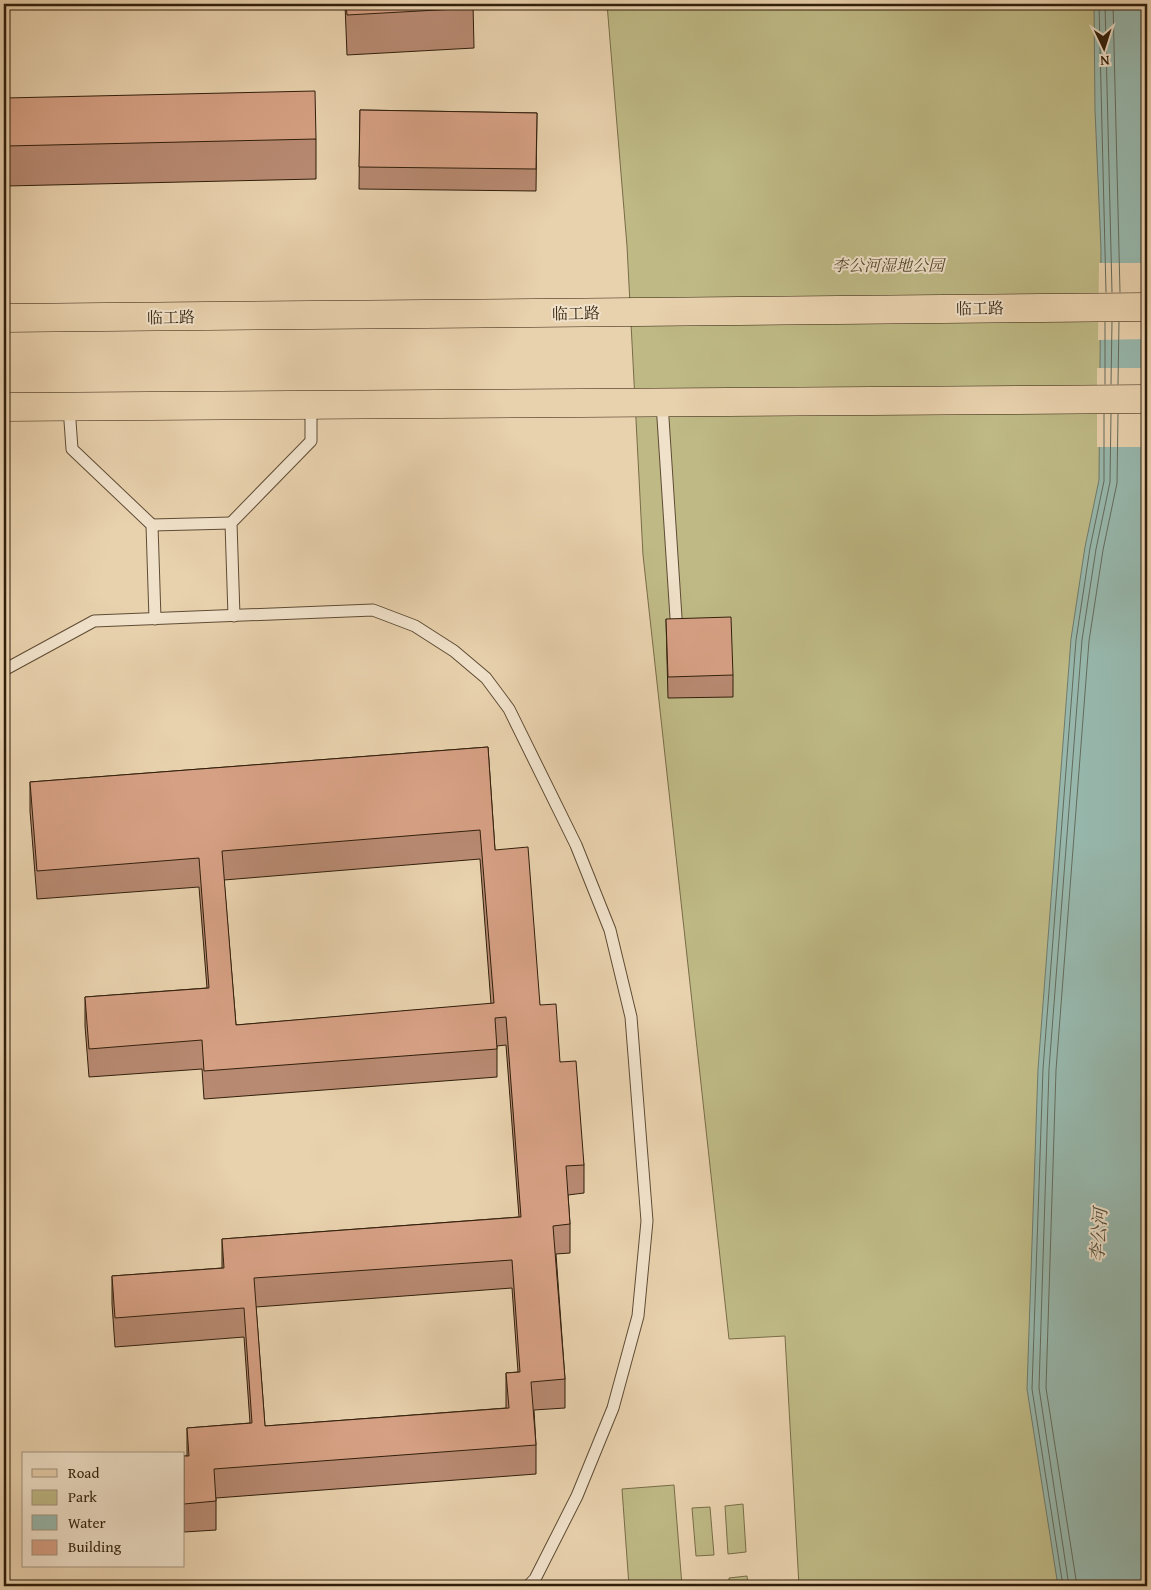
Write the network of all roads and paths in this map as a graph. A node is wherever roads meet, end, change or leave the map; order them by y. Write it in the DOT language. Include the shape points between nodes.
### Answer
graph roads {
  1 [pos="1147,307"];
  2 [pos="4,318"];
  3 [pos="1147,399"];
  4 [pos="662,403"];
  5 [pos="311,405"];
  6 [pos="4,407"];
  7 [pos="69,407"];
  8 [pos="231,523"];
  9 [pos="152,525"];
  10 [pos="234,616"];
  11 [pos="155,619"];
  12 [pos="677,640"];
  13 [pos="4,670"];
  14 [pos="528,1586"];
  1 -- 2 [label="main road, 临工路"];
  3 -- 4 [label="main road"];
  4 -- 5 [label="main road"];
  4 -- 12 [label="lane"];
  5 -- 7 [label="main road"];
  5 -- 8 [label="lane" via="311,441"];
  6 -- 7 [label="main road"];
  7 -- 9 [label="lane" via="72,449"];
  8 -- 9 [label="lane"];
  8 -- 10 [label="lane"];
  9 -- 11 [label="lane"];
  10 -- 11 [label="lane"];
  10 -- 14 [label="lane" via="373,610 415,626 460,656 486,678 509,709 576,845 610,930 631,1017 647,1221 638,1316 613,1408 599,1443 577,1496 535,1579"];
  11 -- 13 [label="lane" via="94,621"];
}
